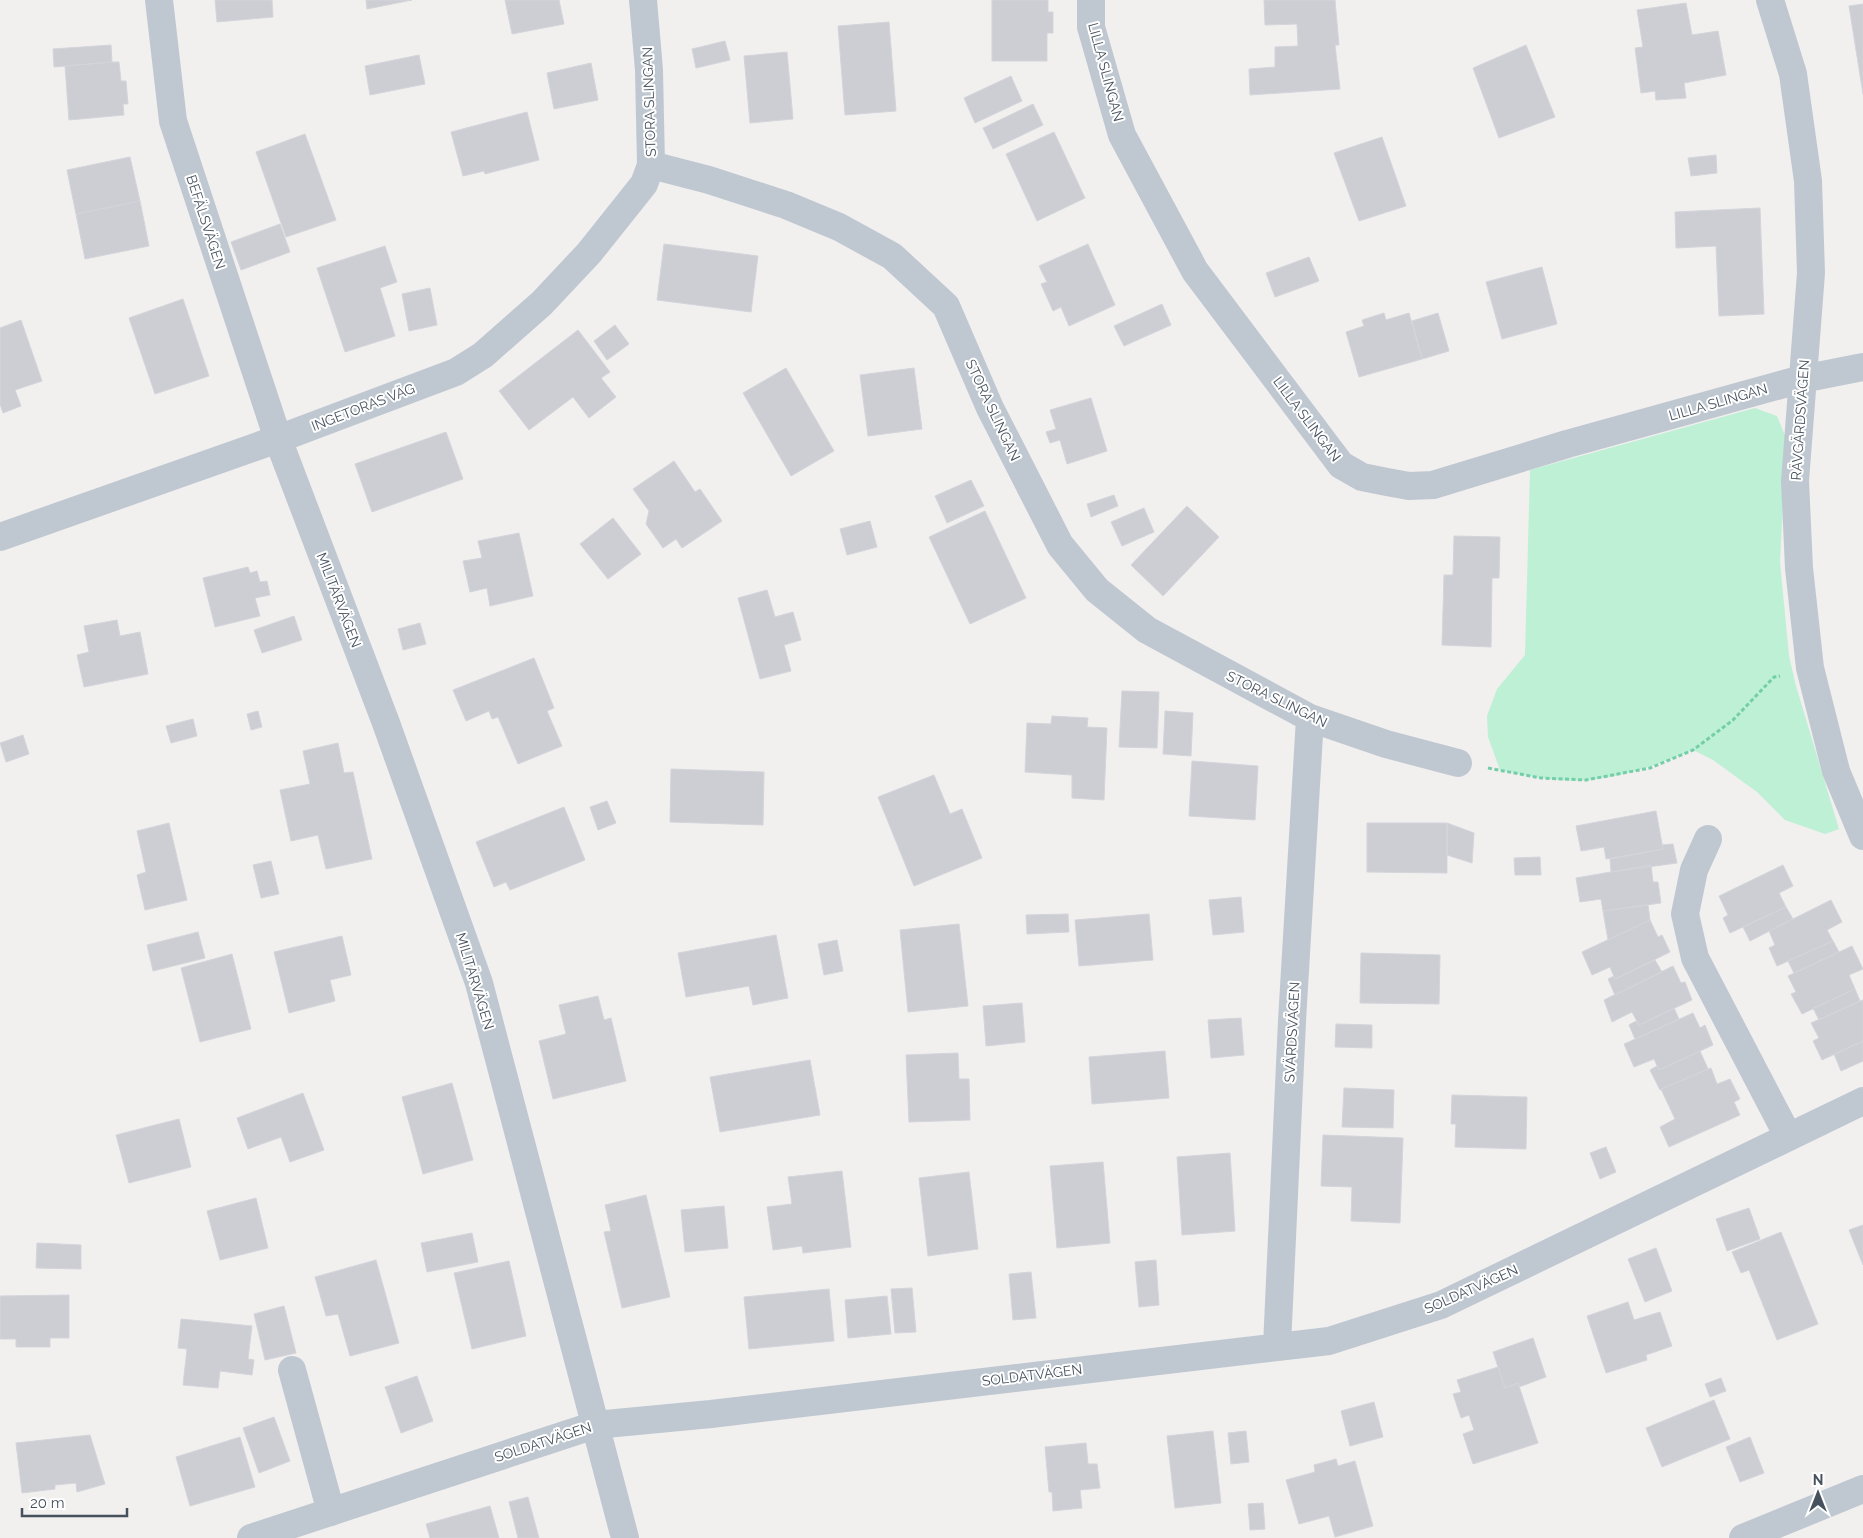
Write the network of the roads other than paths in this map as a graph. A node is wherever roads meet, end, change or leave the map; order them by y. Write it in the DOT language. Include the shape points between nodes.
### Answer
graph roads {
  1 [pos="159,0"];
  2 [pos="643,0"];
  3 [pos="1092,0"];
  4 [pos="1770,0"];
  5 [pos="651,165"];
  6 [pos="1863,367"];
  7 [pos="1802,379"];
  8 [pos="278,438"];
  9 [pos="0,537"];
  10 [pos="1310,718"];
  11 [pos="1458,763"];
  12 [pos="1863,836"];
  13 [pos="1708,839"];
  14 [pos="1863,1101"];
  15 [pos="1788,1136"];
  16 [pos="1277,1346"];
  17 [pos="292,1370"];
  18 [pos="595,1425"];
  19 [pos="1863,1489"];
  20 [pos="331,1512"];
  21 [pos="251,1538"];
  22 [pos="626,1538"];
  23 [pos="1743,1538"];
  1 -- 8 [label="street, BEFÄLSVÄGEN" via="173,121"];
  2 -- 5 [label="street, STORA SLINGAN" via="649,70"];
  3 -- 7 [label="street, LILLA SLINGAN" via="1091,27 1122,135 1195,271 1341,465 1362,476 1409,486 1433,485"];
  4 -- 7 [label="street, RÄVGÄRDSVÄGEN" via="1793,74 1808,181 1811,272"];
  5 -- 8 [label="street, INGETORAS VÄG" via="644,184 589,253 542,303 483,355 456,372"];
  5 -- 10 [label="street, STORA SLINGAN" via="786,205 839,227 892,256 946,306 990,408 1060,545 1097,590 1147,630"];
  6 -- 7 [label="street, LILLA SLINGAN"];
  7 -- 12 [label="street, RÄVGÄRDSVÄGEN" via="1795,481 1799,568 1810,668 1836,770"];
  8 -- 9 [label="street, INGETORAS VÄG"];
  8 -- 18 [label="street, MILITÄRVÄGEN" via="386,723 479,983"];
  10 -- 11 [label="street, STORA SLINGAN" via="1386,744"];
  10 -- 16 [label="street, SVÄRDSVÄGEN"];
  13 -- 15 [label="street" via="1694,870 1685,914 1695,958"];
  14 -- 15 [label="street, SOLDATVÄGEN"];
  15 -- 16 [label="street, SOLDATVÄGEN" via="1441,1305 1329,1341"];
  16 -- 18 [label="street, SOLDATVÄGEN"];
  17 -- 20 [label="street"];
  18 -- 20 [label="street, SOLDATVÄGEN"];
  18 -- 22 [label="street, MILITÄRVÄGEN"];
  19 -- 23 [label="street"];
  20 -- 21 [label="street, SOLDATVÄGEN"];
}
